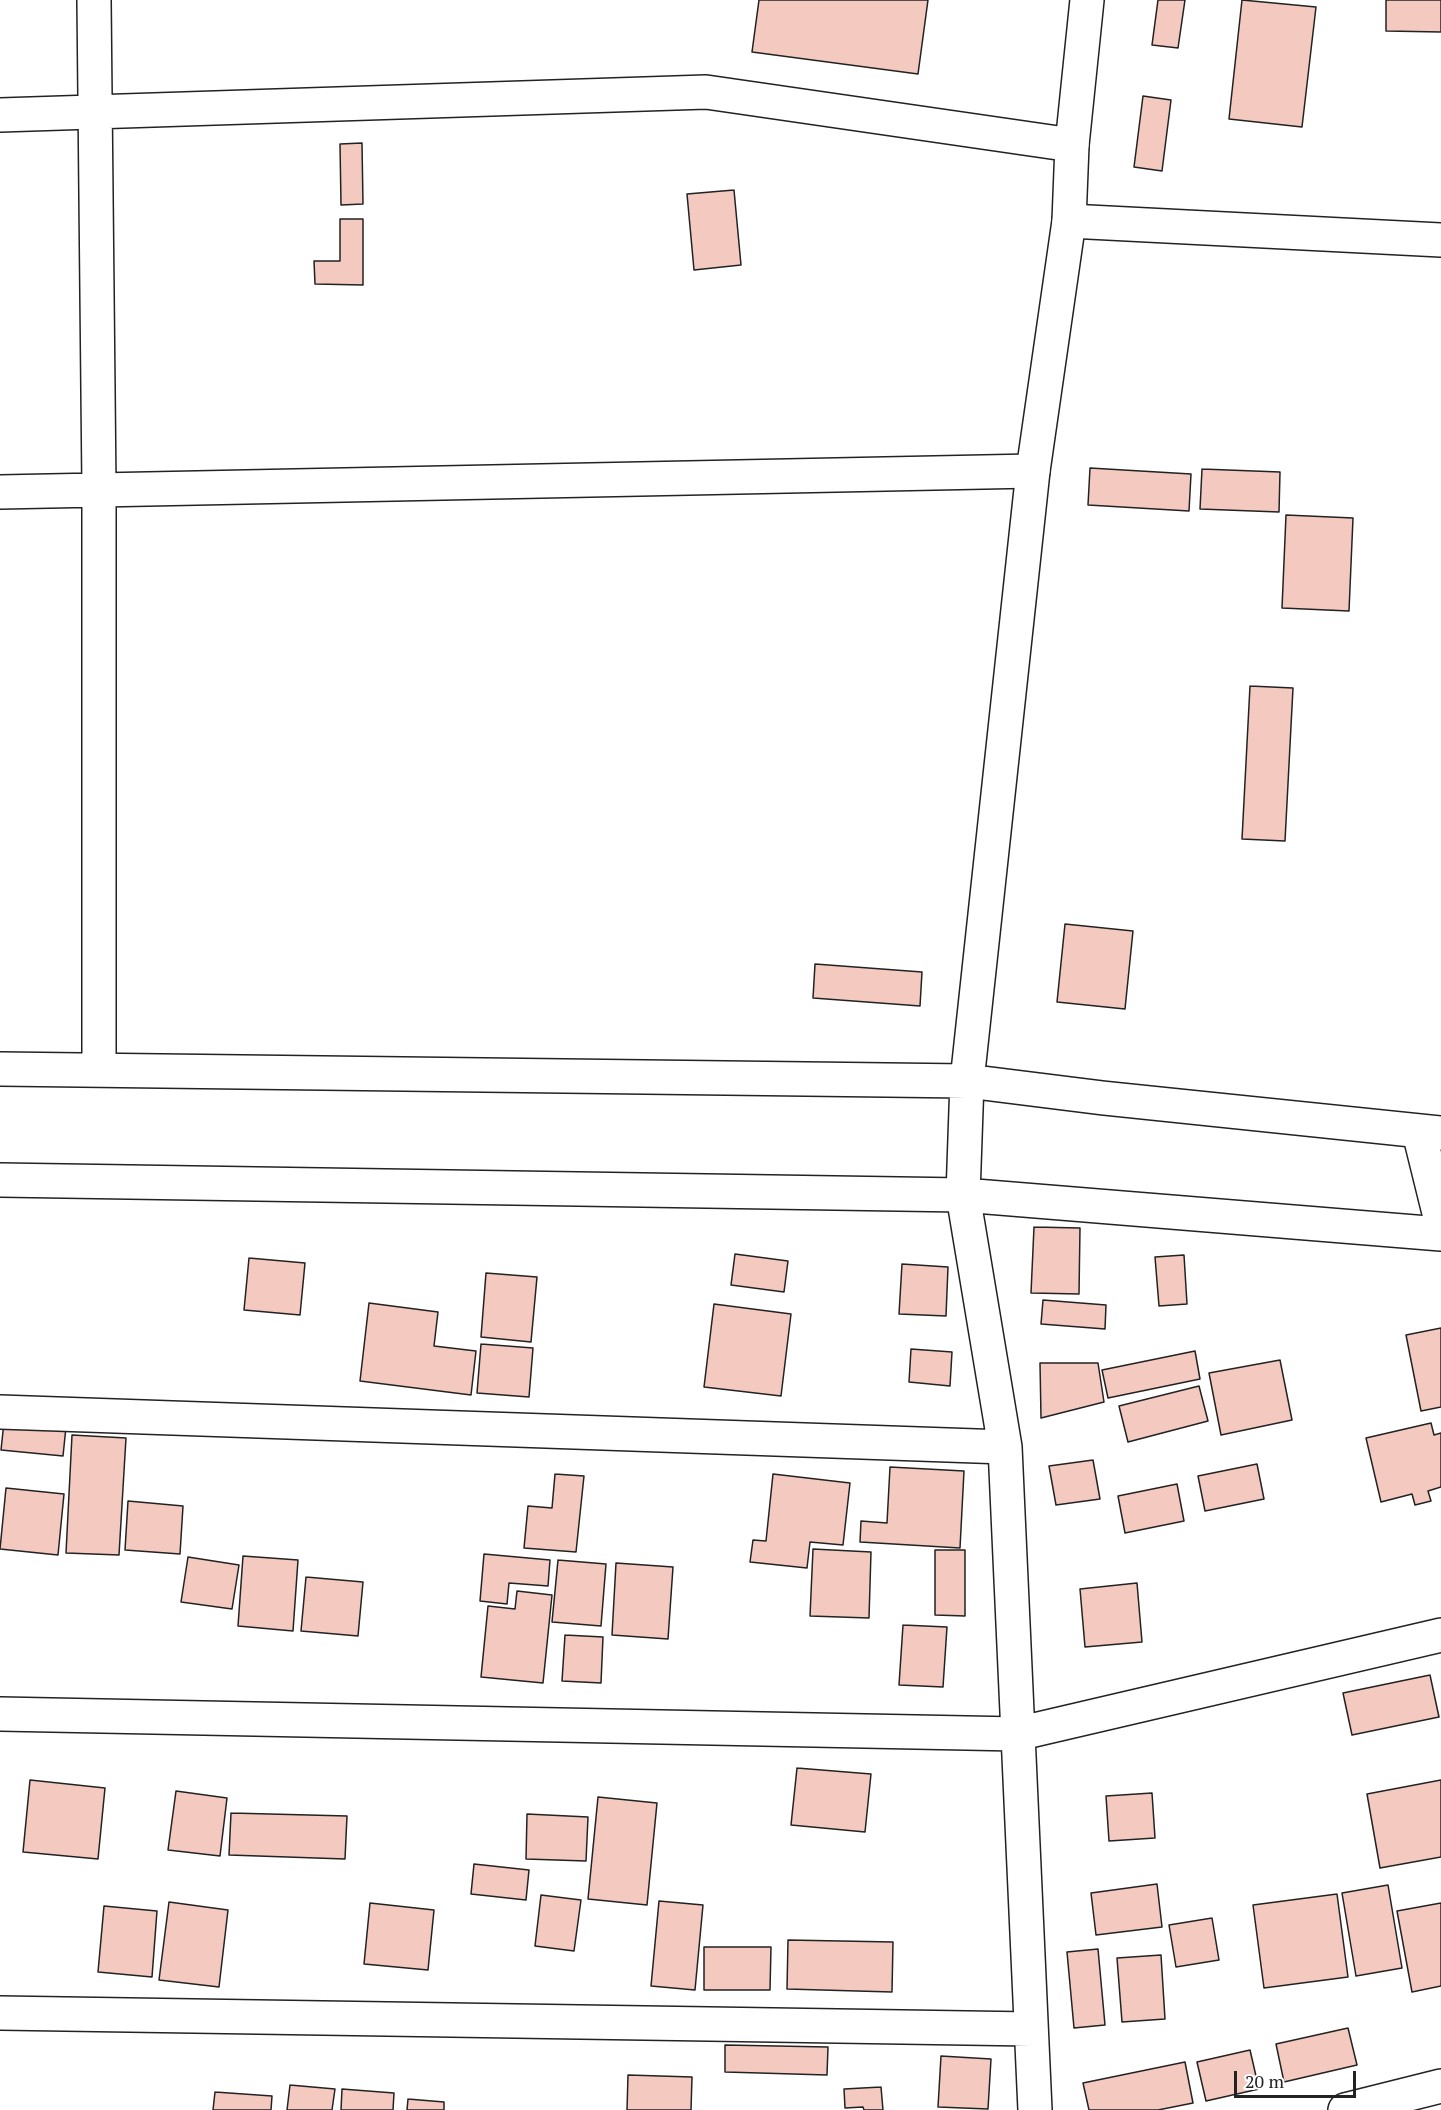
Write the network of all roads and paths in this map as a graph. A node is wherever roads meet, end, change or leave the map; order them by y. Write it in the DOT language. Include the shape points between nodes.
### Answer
graph roads {
  1 [pos="94,0"];
  2 [pos="1087,0"];
  3 [pos="95,111"];
  4 [pos="0,114"];
  5 [pos="1072,145"];
  6 [pos="1069,220"];
  7 [pos="1441,240"];
  8 [pos="1033,471"];
  9 [pos="99,489"];
  10 [pos="0,492"];
  11 [pos="0,1069"];
  12 [pos="99,1069"];
  13 [pos="967,1081"];
  14 [pos="1430,1132"];
  15 [pos="0,1180"];
  16 [pos="963,1195"];
  17 [pos="1441,1221"];
  18 [pos="1441,1234"];
  19 [pos="0,1412"];
  20 [pos="1005,1447"];
  21 [pos="1441,1635"];
  22 [pos="0,1714"];
  23 [pos="1017,1734"];
  24 [pos="0,2013"];
  25 [pos="1031,2029"];
  26 [pos="1441,2086"];
  27 [pos="1035,2110"];
  28 [pos="1345,2110"];
  1 -- 3 [label="street"];
  2 -- 5 [label="street"];
  3 -- 4 [label="street"];
  3 -- 5 [label="street" via="706,92"];
  3 -- 9 [label="street"];
  5 -- 6 [label="street"];
  6 -- 7 [label="street"];
  6 -- 8 [label="street"];
  8 -- 9 [label="street"];
  8 -- 13 [label="street"];
  9 -- 10 [label="street"];
  9 -- 12 [label="street"];
  11 -- 12 [label="street"];
  12 -- 13 [label="street"];
  13 -- 14 [label="street"];
  13 -- 16 [label="street"];
  14 -- 17 [label="street"];
  15 -- 16 [label="street"];
  16 -- 18 [label="street"];
  16 -- 20 [label="street"];
  19 -- 20 [label="street"];
  20 -- 23 [label="street"];
  21 -- 23 [label="street"];
  22 -- 23 [label="street"];
  23 -- 25 [label="street"];
  24 -- 25 [label="street"];
  25 -- 27 [label="street"];
  26 -- 28 [label="street"];
}
